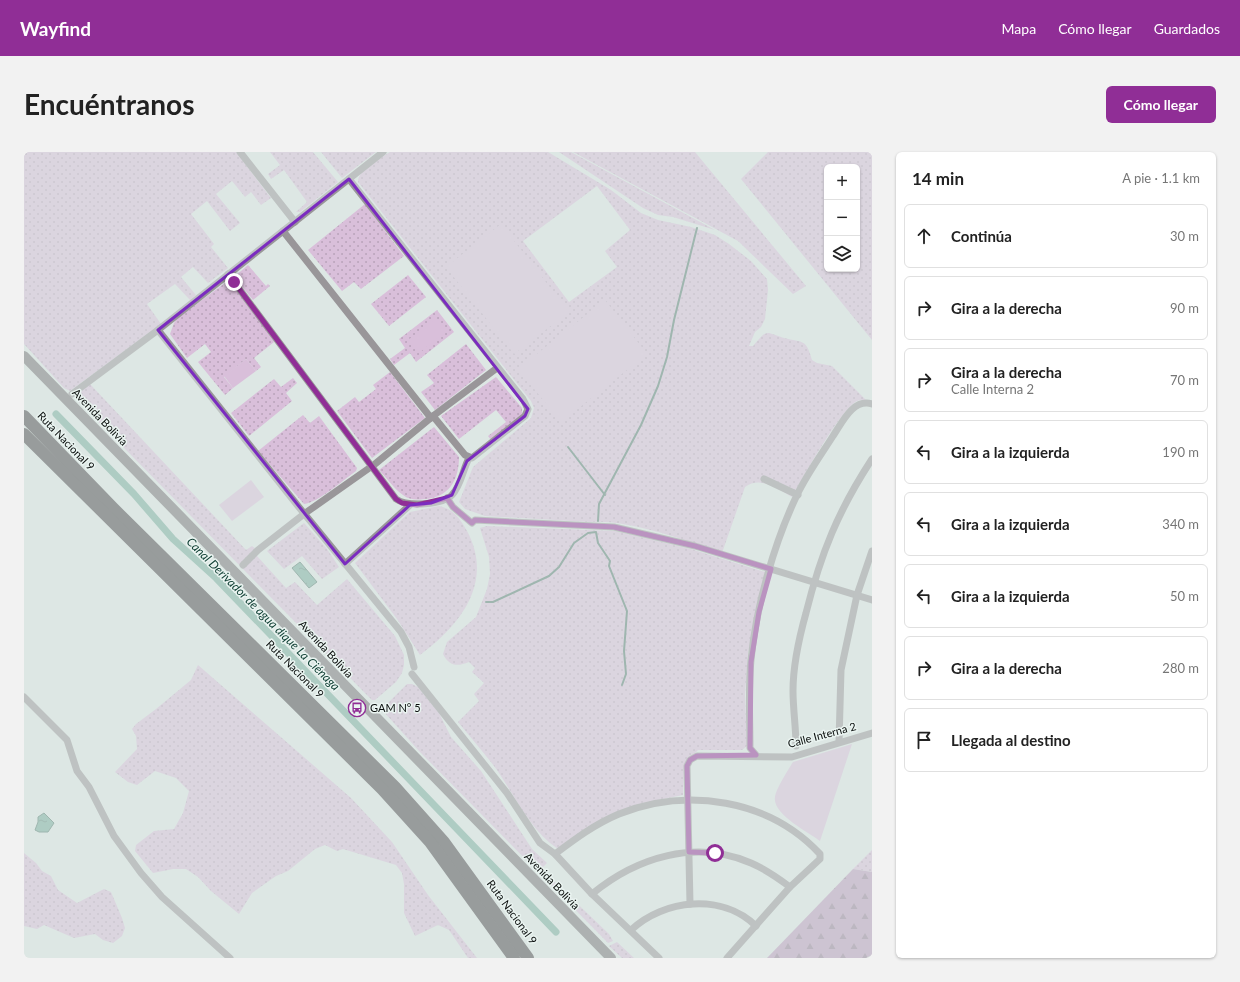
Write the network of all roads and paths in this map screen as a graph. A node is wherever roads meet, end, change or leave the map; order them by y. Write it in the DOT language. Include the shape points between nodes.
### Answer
graph roads {
  1 [pos="240,152"];
  2 [pos="383,152"];
  3 [pos="349,179"];
  4 [pos="295,222"];
  5 [pos="283,231"];
  6 [pos="228,274"];
  7 [pos="158,330"];
  8 [pos="24,356"];
  9 [pos="497,368"];
  10 [pos="72,394"];
  11 [pos="872,404"];
  12 [pos="24,416"];
  13 [pos="432,417"];
  14 [pos="24,434"];
  15 [pos="468,458"];
  16 [pos="872,459"];
  17 [pos="371,467"];
  18 [pos="764,479"];
  19 [pos="798,494"];
  20 [pos="447,498"];
  21 [pos="410,504"];
  22 [pos="304,514"];
  23 [pos="872,551"];
  24 [pos="345,564"];
  25 [pos="244,565"];
  26 [pos="771,569"];
  27 [pos="814,582"];
  28 [pos="857,595"];
  29 [pos="872,600"];
  30 [pos="24,697"];
  31 [pos="872,733"];
  32 [pos="839,742"];
  33 [pos="796,746"];
  34 [pos="756,755"];
  35 [pos="687,800"];
  36 [pos="689,852"];
  37 [pos="555,854"];
  38 [pos="790,887"];
  39 [pos="592,894"];
  40 [pos="690,904"];
  41 [pos="756,926"];
  42 [pos="631,930"];
  43 [pos="230,958"];
  44 [pos="514,958"];
  45 [pos="528,958"];
  46 [pos="611,958"];
  47 [pos="659,958"];
  48 [pos="727,958"];
  1 -- 4 [label="street"];
  2 -- 3 [label="street"];
  3 -- 4 [label="street"];
  3 -- 9 [label="street"];
  4 -- 5 [label="street"];
  5 -- 6 [label="street"];
  5 -- 13 [label="street"];
  6 -- 7 [label="street"];
  6 -- 17 [label="street"];
  7 -- 10 [label="street"];
  7 -- 22 [label="street"];
  8 -- 46 [label="street, Avenida Bolivia"];
  9 -- 13 [label="street"];
  9 -- 15 [label="street" via="523,399 528,410 525,416 475,457"];
  11 -- 19 [label="street" via="861,404 852,410 815,463"];
  12 -- 45 [label="highway, Ruta Nacional 9" via="404,797 444,842"];
  13 -- 15 [label="street"];
  13 -- 17 [label="street"];
  14 -- 44 [label="highway, Ruta Nacional 9" via="382,789 430,842"];
  15 -- 20 [label="street" via="458,484 452,495"];
  16 -- 27 [label="street" via="839,514"];
  17 -- 21 [label="street" via="396,499"];
  17 -- 22 [label="street"];
  18 -- 19 [label="street"];
  19 -- 26 [label="street" via="782,532"];
  20 -- 21 [label="street" via="424,504"];
  20 -- 26 [label="street" via="453,507 472,523 475,520 614,527 695,546"];
  21 -- 24 [label="street"];
  22 -- 24 [label="street"];
  22 -- 25 [label="street" via="258,550"];
  23 -- 28 [label="street"];
  24 -- 37 [label="street" via="401,632 409,647 413,671 507,793 540,843"];
  26 -- 27 [label="street"];
  26 -- 34 [label="street" via="759,612 751,662 750,748"];
  27 -- 28 [label="street"];
  27 -- 33 [label="street" via="795,664 793,691"];
  28 -- 29 [label="street"];
  28 -- 32 [label="street" via="841,670"];
  30 -- 43 [label="street" via="67,740 77,771 89,787 114,836 140,872 162,897"];
  31 -- 32 [label="street, Calle Interna 2"];
  32 -- 34 [label="street, Calle Interna 2" via="792,757"];
  34 -- 35 [label="street, Calle Interna 2" via="697,756 690,760 687,766"];
  35 -- 36 [label="street"];
  35 -- 37 [label="street" via="656,803 618,814 586,831"];
  35 -- 38 [label="street" via="717,801 747,808 780,822 809,844 820,854 820,859"];
  36 -- 38 [label="street" via="715,853 742,860 764,870"];
  36 -- 39 [label="street" via="656,858 637,865 612,878"];
  36 -- 40 [label="street"];
  37 -- 39 [label="street"];
  38 -- 41 [label="street"];
  39 -- 42 [label="street"];
  40 -- 41 [label="street" via="723,907 743,915"];
  40 -- 42 [label="street" via="658,913"];
  41 -- 48 [label="street"];
  42 -- 47 [label="street"];
}
